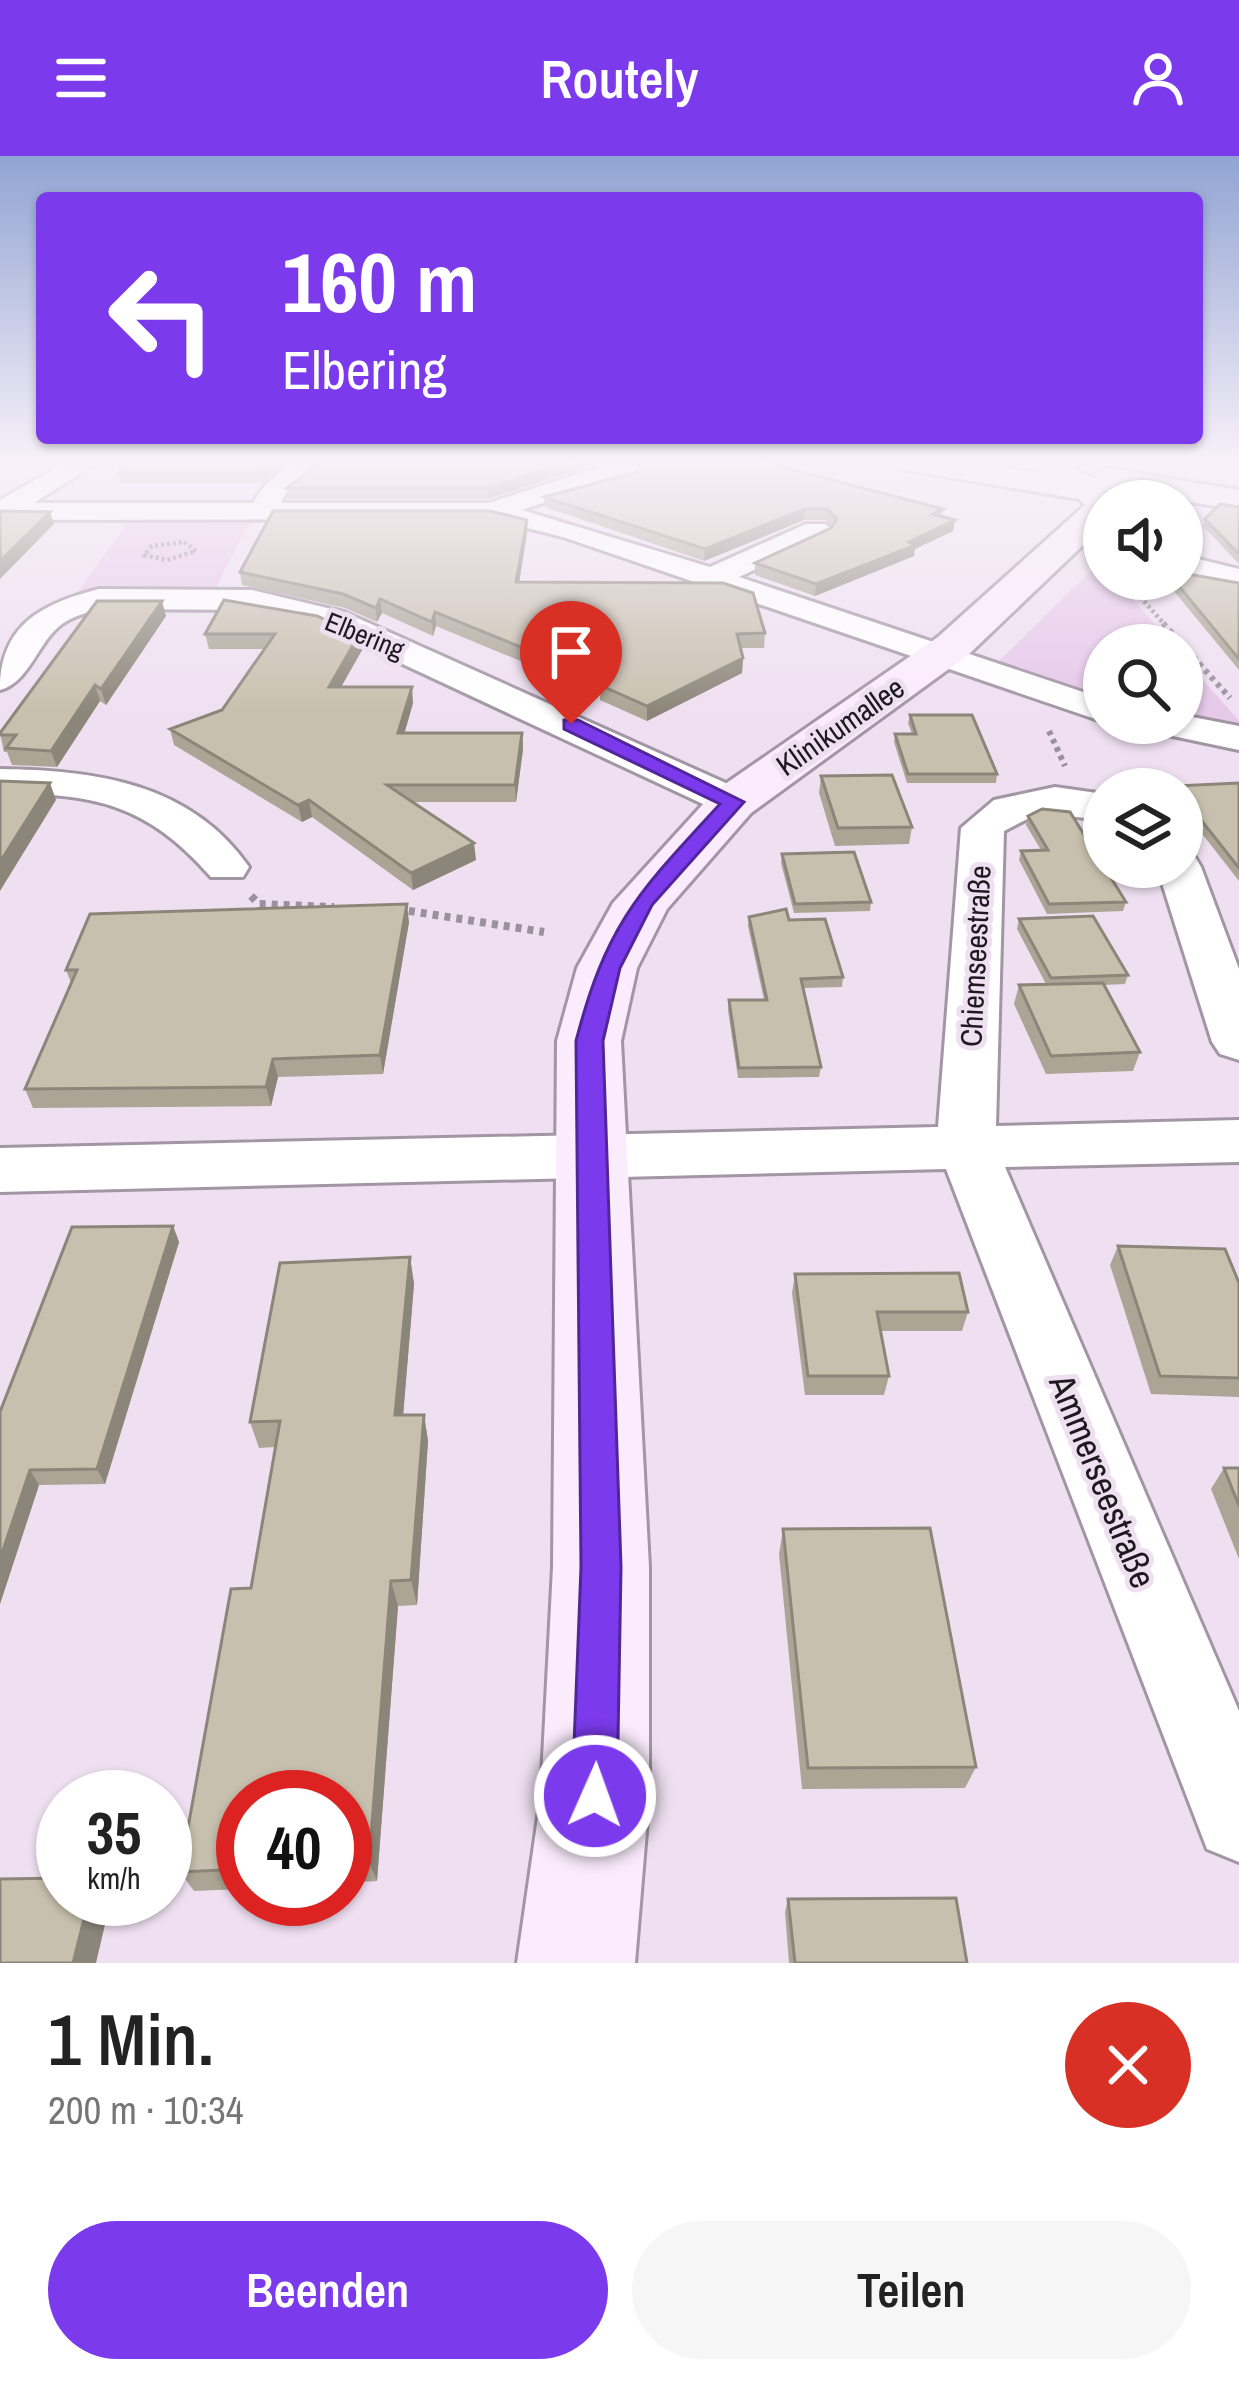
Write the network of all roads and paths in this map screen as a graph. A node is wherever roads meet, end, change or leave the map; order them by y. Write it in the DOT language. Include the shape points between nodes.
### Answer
graph roads {
  1 [pos="160,544"];
  2 [pos="173,544"];
  3 [pos="612,544"];
  4 [pos="785,544"];
  5 [pos="1058,544"];
  6 [pos="144,555"];
  7 [pos="1203,569"];
  8 [pos="712,578"];
  9 [pos="1239,579"];
  10 [pos="1143,600"];
  11 [pos="936,658"];
  12 [pos="0,679"];
  13 [pos="1083,704"];
  14 [pos="1239,708"];
  15 [pos="1203,731"];
  16 [pos="1239,738"];
  17 [pos="0,781"];
  18 [pos="1083,801"];
  19 [pos="733,802"];
  20 [pos="226,867"];
  21 [pos="1186,888"];
  22 [pos="355,908"];
  23 [pos="379,908"];
  24 [pos="544,932"];
  25 [pos="1239,1042"];
  26 [pos="1239,1141"];
  27 [pos="966,1144"];
  28 [pos="589,1155"];
  29 [pos="0,1169"];
  30 [pos="1239,1817"];
  31 [pos="576,1963"];
  1 -- 6 [label="path"];
  2 -- 6 [label="path" via="196,547 172,560"];
  3 -- 8 [label="street"];
  4 -- 8 [label="street"];
  5 -- 11 [label="street, Klinikumallee"];
  7 -- 9 [label="street"];
  8 -- 11 [label="street"];
  10 -- 14 [label="path"];
  11 -- 13 [label="street"];
  11 -- 19 [label="street, Klinikumallee"];
  12 -- 19 [label="street, Elbering" via="48,618 99,599 252,600 332,619"];
  15 -- 16 [label="street"];
  17 -- 20 [label="street" via="93,785 137,797 194,827"];
  18 -- 27 [label="street, Chiemseestraße" via="1025,801 1000,809 982,828"];
  19 -- 28 [label="street, Klinikumallee" via="641,903 608,968 589,1041"];
  20 -- 22 [label="path" via="259,904"];
  21 -- 25 [label="street"];
  23 -- 24 [label="path"];
  26 -- 27 [label="street"];
  27 -- 28 [label="street"];
  27 -- 30 [label="street, Ammerseestraße"];
  28 -- 29 [label="street"];
  28 -- 31 [label="street, Klinikumallee" via="601,1567 595,1796"];
}
